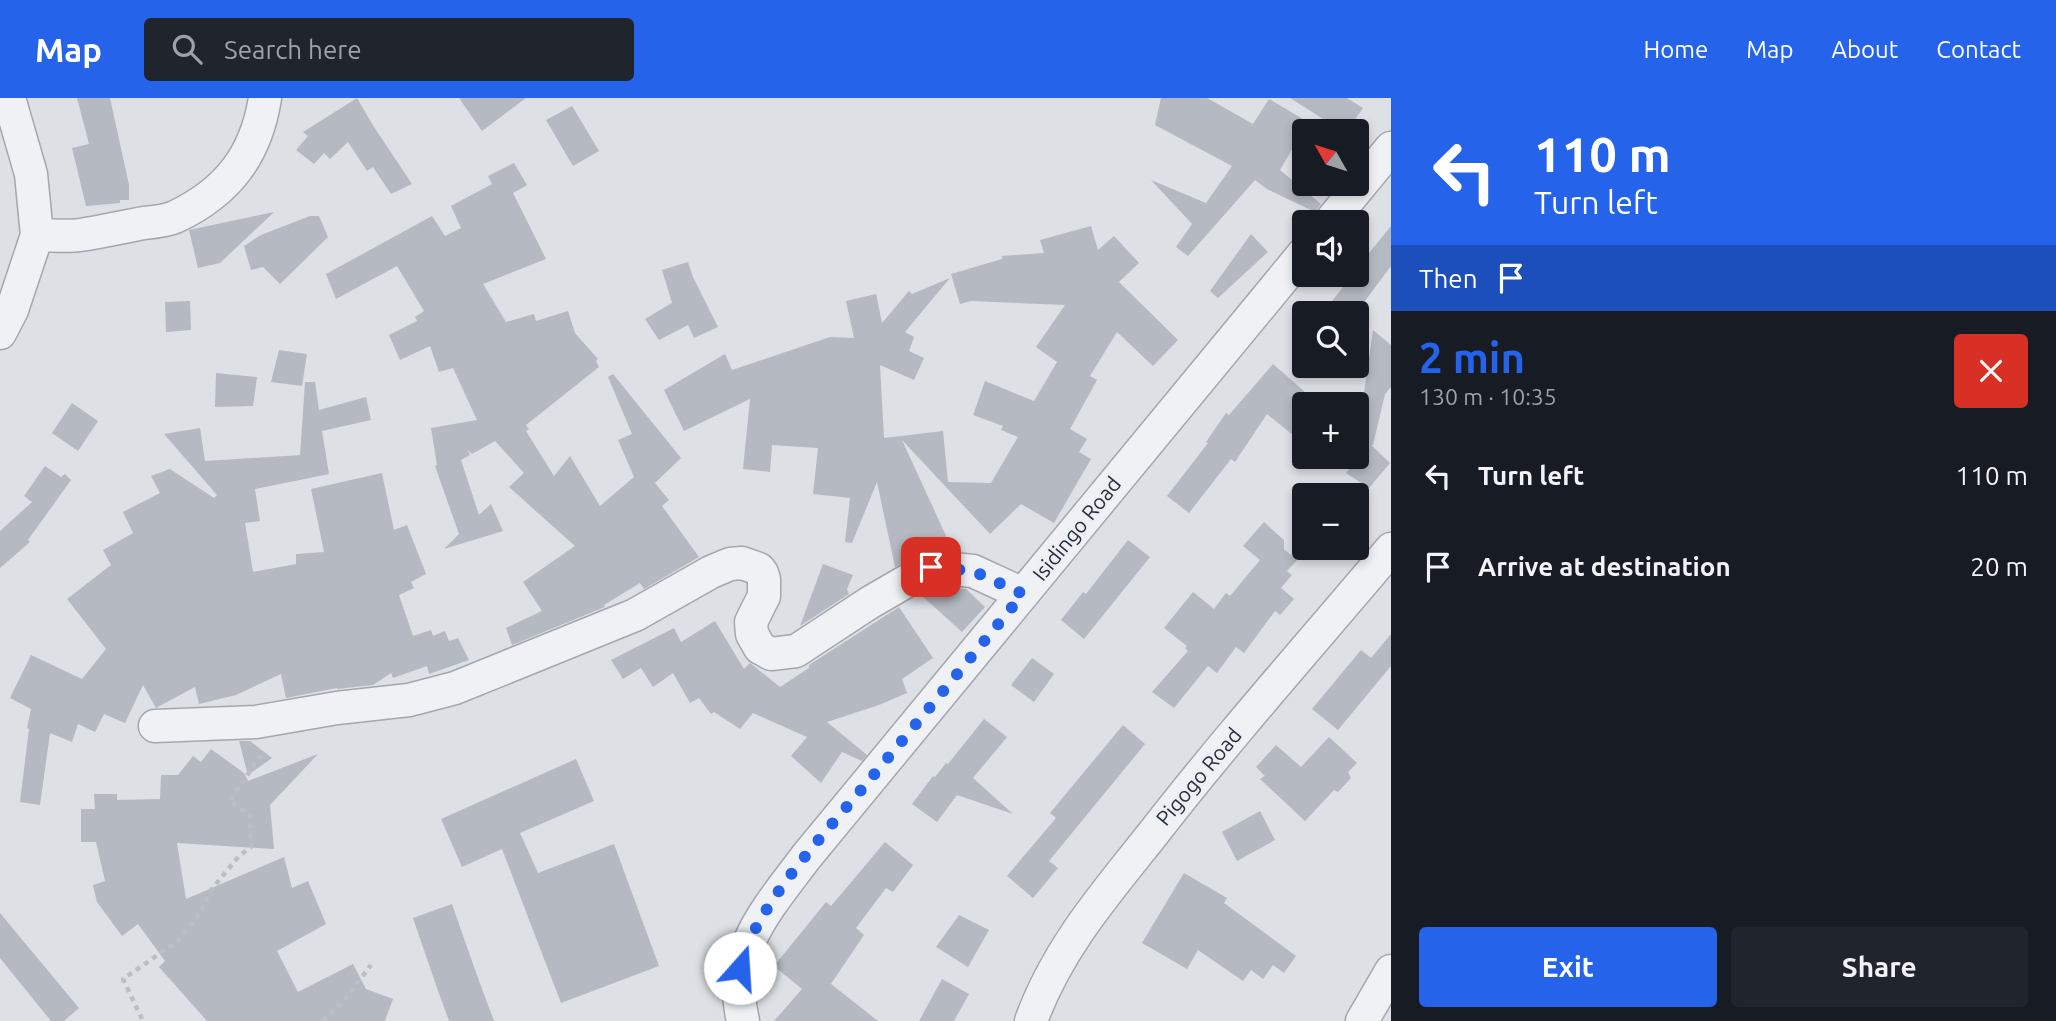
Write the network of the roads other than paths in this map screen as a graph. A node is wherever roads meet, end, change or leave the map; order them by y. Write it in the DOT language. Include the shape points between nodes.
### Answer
graph roads {
  1 [pos="9,98"];
  2 [pos="265,98"];
  3 [pos="1391,148"];
  4 [pos="1339,210"];
  5 [pos="37,234"];
  6 [pos="1292,269"];
  7 [pos="0,333"];
  8 [pos="1391,549"];
  9 [pos="1023,594"];
  10 [pos="155,726"];
  11 [pos="1391,971"];
  12 [pos="743,1021"];
  13 [pos="1031,1021"];
  14 [pos="1362,1021"];
  1 -- 5 [label="street" via="32,174"];
  2 -- 5 [label="street" via="252,148 205,199 173,218 77,235"];
  3 -- 4 [label="street"];
  5 -- 7 [label="street"];
  6 -- 9 [label="street, Isidingo Road"];
  8 -- 13 [label="street, Pigogo Road" via="1186,790 1078,928 1041,993"];
  9 -- 10 [label="street" via="973,571 931,567 796,650 771,654 760,648 752,634 751,622 764,596 764,579 754,566 730,564 635,615 455,688 409,700 256,722"];
  9 -- 12 [label="street, Isidingo Road" via="762,916 740,968"];
  11 -- 14 [label="street"];
}
